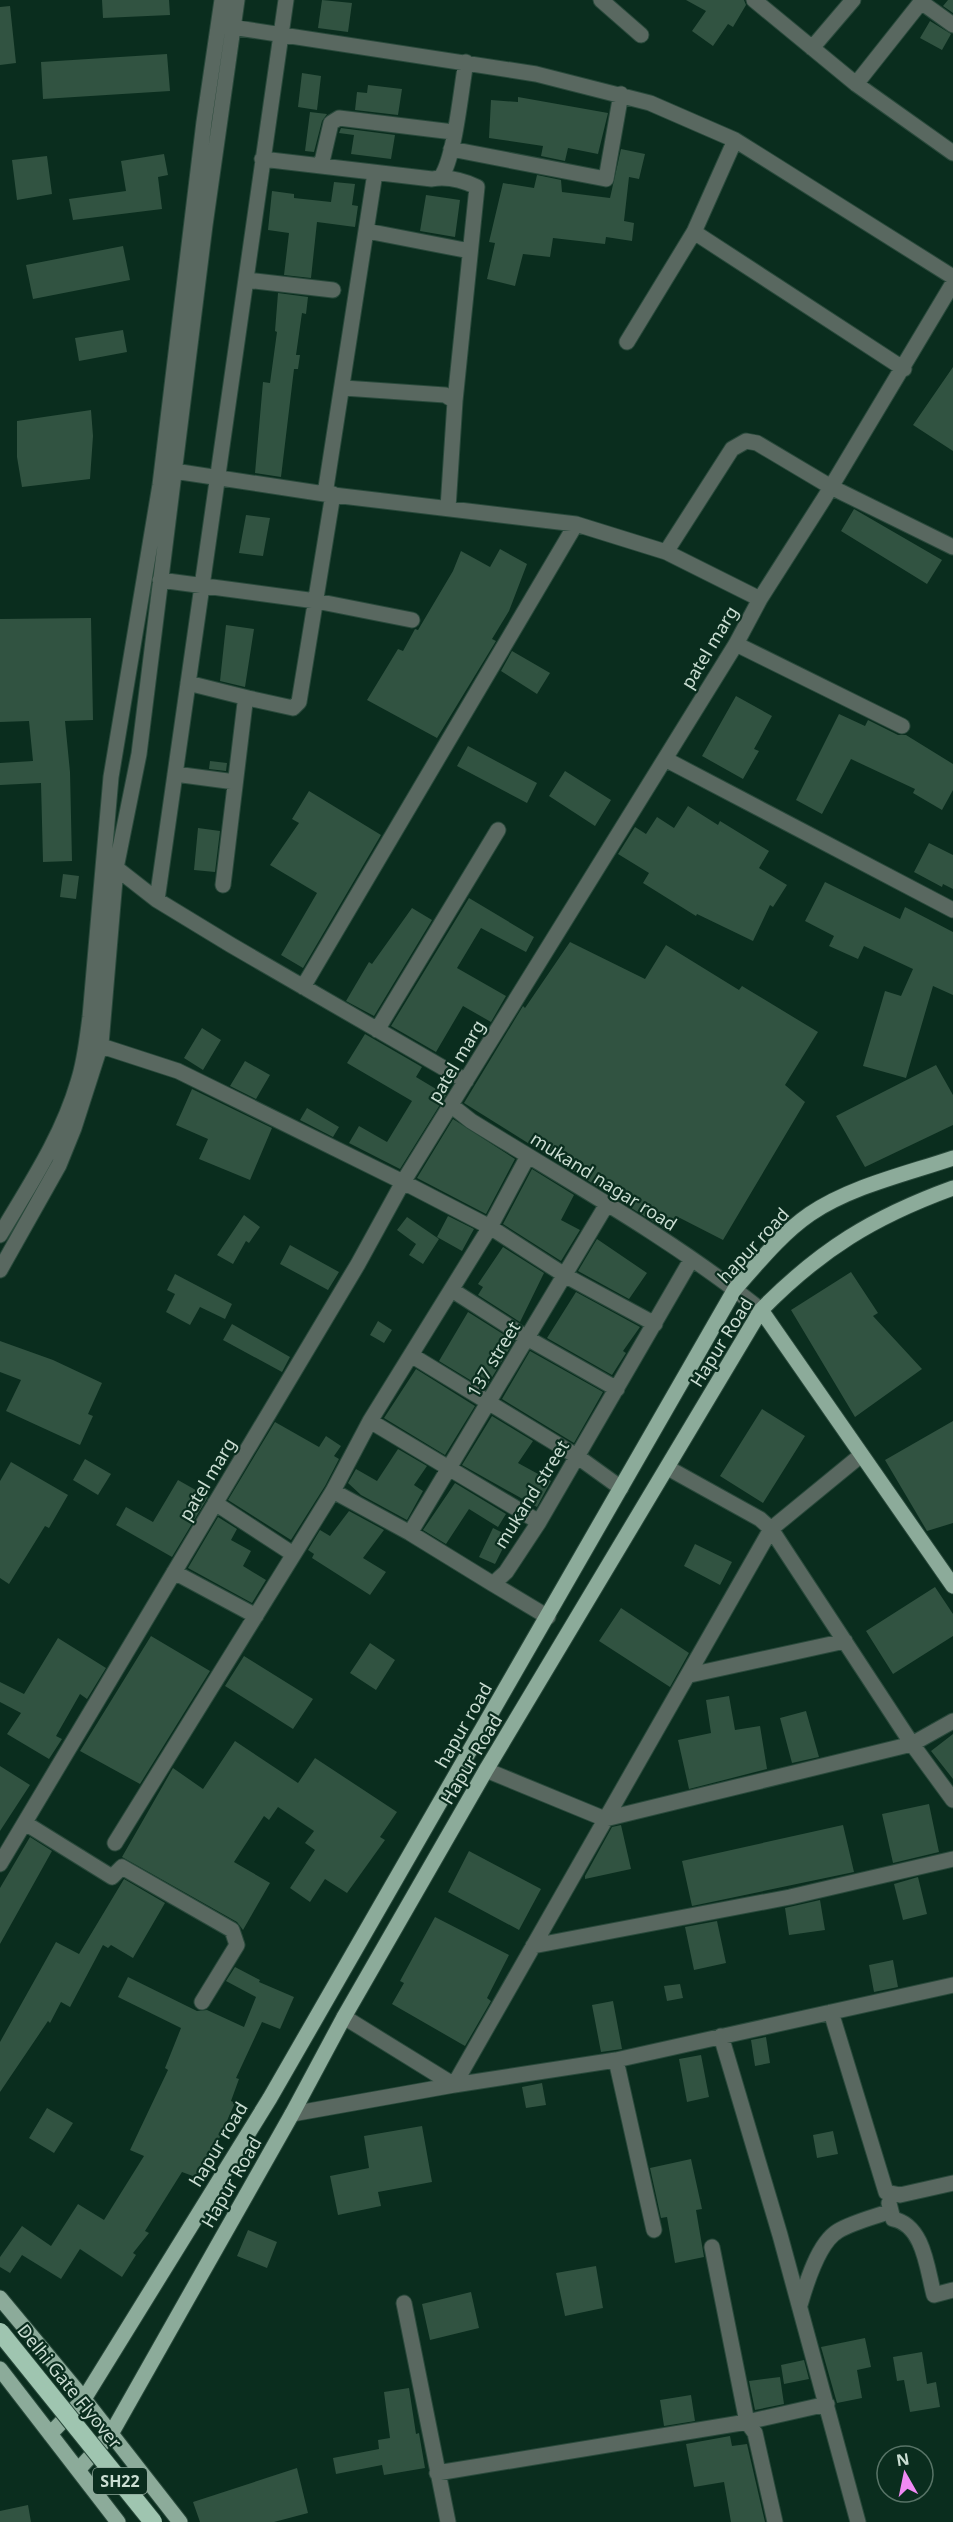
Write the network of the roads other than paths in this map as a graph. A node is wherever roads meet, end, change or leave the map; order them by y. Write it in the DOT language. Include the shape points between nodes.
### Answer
graph roads {
  1 [pos="222,0"];
  2 [pos="237,0"];
  3 [pos="286,0"];
  4 [pos="601,0"];
  5 [pos="754,0"];
  6 [pos="853,0"];
  7 [pos="934,5"];
  8 [pos="953,25"];
  9 [pos="226,26"];
  10 [pos="281,34"];
  11 [pos="641,35"];
  12 [pos="812,48"];
  13 [pos="466,62"];
  14 [pos="856,84"];
  15 [pos="621,94"];
  16 [pos="453,132"];
  17 [pos="735,140"];
  18 [pos="451,149"];
  19 [pos="953,153"];
  20 [pos="262,159"];
  21 [pos="321,166"];
  22 [pos="375,173"];
  23 [pos="441,177"];
  24 [pos="367,231"];
  25 [pos="694,232"];
  26 [pos="470,251"];
  27 [pos="953,277"];
  28 [pos="246,280"];
  29 [pos="953,283"];
  30 [pos="333,290"];
  31 [pos="627,342"];
  32 [pos="904,369"];
  33 [pos="344,388"];
  34 [pos="455,401"];
  35 [pos="174,471"];
  36 [pos="217,477"];
  37 [pos="831,487"];
  38 [pos="329,494"];
  39 [pos="448,508"];
  40 [pos="576,524"];
  41 [pos="953,547"];
  42 [pos="666,552"];
  43 [pos="160,580"];
  44 [pos="202,587"];
  45 [pos="760,599"];
  46 [pos="316,601"];
  47 [pos="412,620"];
  48 [pos="736,644"];
  49 [pos="188,683"];
  50 [pos="248,698"];
  51 [pos="902,726"];
  52 [pos="665,759"];
  53 [pos="175,774"];
  54 [pos="236,782"];
  55 [pos="498,830"];
  56 [pos="110,864"];
  57 [pos="223,885"];
  58 [pos="157,900"];
  59 [pos="953,910"];
  60 [pos="303,987"];
  61 [pos="377,1030"];
  62 [pos="94,1043"];
  63 [pos="466,1081"];
  64 [pos="452,1106"];
  65 [pos="528,1156"];
  66 [pos="953,1158"];
  67 [pos="403,1182"];
  68 [pos="953,1188"];
  69 [pos="607,1204"];
  70 [pos="490,1227"];
  71 [pos="0,1235"];
  72 [pos="691,1260"];
  73 [pos="0,1270"];
  74 [pos="566,1276"];
  75 [pos="735,1289"];
  76 [pos="452,1290"];
  77 [pos="760,1310"];
  78 [pos="655,1324"];
  79 [pos="527,1338"];
  80 [pos="411,1355"];
  81 [pos="617,1389"];
  82 [pos="489,1403"];
  83 [pos="370,1421"];
  84 [pos="860,1456"];
  85 [pos="578,1457"];
  86 [pos="668,1468"];
  87 [pos="450,1469"];
  88 [pos="621,1488"];
  89 [pos="333,1491"];
  90 [pos="215,1503"];
  91 [pos="539,1522"];
  92 [pos="771,1529"];
  93 [pos="410,1533"];
  94 [pos="293,1554"];
  95 [pos="174,1572"];
  96 [pos="493,1584"];
  97 [pos="953,1586"];
  98 [pos="256,1616"];
  99 [pos="548,1617"];
  100 [pos="845,1641"];
  101 [pos="690,1675"];
  102 [pos="953,1720"];
  103 [pos="912,1744"];
  104 [pos="486,1770"];
  105 [pos="953,1800"];
  106 [pos="605,1819"];
  107 [pos="25,1823"];
  108 [pos="115,1843"];
  109 [pos="953,1858"];
  110 [pos="0,1864"];
  111 [pos="533,1946"];
  112 [pos="953,1984"];
  113 [pos="202,2002"];
  114 [pos="831,2012"];
  115 [pos="344,2017"];
  116 [pos="721,2036"];
  117 [pos="616,2060"];
  118 [pos="454,2085"];
  119 [pos="292,2114"];
  120 [pos="953,2183"];
  121 [pos="886,2192"];
  122 [pos="891,2211"];
  123 [pos="654,2230"];
  124 [pos="712,2247"];
  125 [pos="953,2290"];
  126 [pos="0,2298"];
  127 [pos="404,2303"];
  128 [pos="800,2307"];
  129 [pos="0,2331"];
  130 [pos="0,2369"];
  131 [pos="84,2399"];
  132 [pos="827,2404"];
  133 [pos="747,2422"];
  134 [pos="50,2434"];
  135 [pos="111,2434"];
  136 [pos="78,2470"];
  137 [pos="437,2474"];
  138 [pos="118,2522"];
  139 [pos="153,2522"];
  140 [pos="180,2522"];
  141 [pos="448,2522"];
  142 [pos="775,2522"];
  143 [pos="858,2522"];
  1 -- 9 [label="street"];
  2 -- 9 [label="street"];
  3 -- 10 [label="street"];
  4 -- 11 [label="street"];
  5 -- 12 [label="street"];
  6 -- 12 [label="street"];
  7 -- 8 [label="street"];
  7 -- 14 [label="street" via="921,2"];
  9 -- 10 [label="street"];
  9 -- 35 [label="street"];
  9 -- 56 [label="street" via="160,485 111,777"];
  10 -- 13 [label="street"];
  10 -- 20 [label="street"];
  12 -- 14 [label="street"];
  13 -- 15 [label="street"];
  13 -- 16 [label="street"];
  14 -- 19 [label="street"];
  15 -- 17 [label="street"];
  15 -- 18 [label="street" via="606,179"];
  16 -- 18 [label="street"];
  16 -- 21 [label="street" via="339,118 331,123"];
  17 -- 25 [label="street"];
  17 -- 27 [label="street"];
  18 -- 23 [label="street"];
  20 -- 21 [label="street"];
  20 -- 28 [label="street"];
  21 -- 22 [label="street"];
  22 -- 23 [label="street"];
  22 -- 24 [label="street"];
  23 -- 26 [label="street" via="464,180 477,187"];
  24 -- 26 [label="street"];
  24 -- 33 [label="street"];
  25 -- 31 [label="street"];
  25 -- 32 [label="street"];
  26 -- 34 [label="street"];
  28 -- 30 [label="street"];
  28 -- 36 [label="street"];
  29 -- 32 [label="street, patel marg"];
  32 -- 37 [label="street, patel marg"];
  33 -- 34 [label="street" via="445,395"];
  33 -- 38 [label="street"];
  34 -- 39 [label="street"];
  35 -- 36 [label="street"];
  35 -- 43 [label="street"];
  36 -- 38 [label="street"];
  36 -- 44 [label="street"];
  37 -- 41 [label="street"];
  37 -- 42 [label="street" via="757,443 739,443"];
  37 -- 45 [label="street, patel marg"];
  38 -- 39 [label="street"];
  38 -- 46 [label="street"];
  39 -- 40 [label="street"];
  40 -- 42 [label="street"];
  40 -- 60 [label="street"];
  42 -- 45 [label="street"];
  43 -- 44 [label="street"];
  43 -- 56 [label="street" via="138,761"];
  44 -- 46 [label="street"];
  44 -- 49 [label="street"];
  45 -- 48 [label="street, patel marg"];
  46 -- 47 [label="street"];
  46 -- 50 [label="street" via="296,707"];
  48 -- 51 [label="street"];
  48 -- 52 [label="street, patel marg"];
  49 -- 50 [label="street"];
  49 -- 53 [label="street"];
  50 -- 54 [label="street" via="243,708"];
  52 -- 59 [label="street"];
  52 -- 63 [label="street, patel marg"];
  53 -- 54 [label="street"];
  53 -- 58 [label="street"];
  54 -- 57 [label="street"];
  55 -- 61 [label="street"];
  56 -- 58 [label="street"];
  56 -- 62 [label="street"];
  58 -- 60 [label="street"];
  60 -- 61 [label="street"];
  61 -- 63 [label="street"];
  62 -- 67 [label="street" via="178,1071"];
  62 -- 71 [label="street" via="68,1112"];
  62 -- 73 [label="street" via="74,1128 59,1165"];
  63 -- 64 [label="street, patel marg"];
  64 -- 65 [label="street, mukand nagar road"];
  64 -- 67 [label="street, patel marg"];
  65 -- 69 [label="street, mukand nagar road"];
  65 -- 70 [label="street"];
  66 -- 75 [label="main road, hapur road" via="840,1196 779,1240"];
  67 -- 70 [label="street"];
  67 -- 90 [label="street, patel marg"];
  68 -- 77 [label="main road, Hapur Road" via="847,1236 796,1274"];
  69 -- 72 [label="street, mukand nagar road"];
  69 -- 74 [label="street, 137 street"];
  70 -- 74 [label="street"];
  70 -- 76 [label="street"];
  72 -- 75 [label="street, mukand nagar road"];
  72 -- 78 [label="street, mukand street"];
  74 -- 78 [label="street"];
  74 -- 79 [label="street, 137 street"];
  75 -- 77 [label="street, mukand nagar road"];
  75 -- 88 [label="main road, hapur road"];
  76 -- 79 [label="street"];
  76 -- 80 [label="street"];
  77 -- 84 [label="main road"];
  77 -- 86 [label="main road, Hapur Road"];
  78 -- 81 [label="street, mukand street"];
  79 -- 81 [label="street"];
  79 -- 82 [label="street, 137 street"];
  80 -- 82 [label="street"];
  80 -- 83 [label="street"];
  81 -- 85 [label="street, mukand street"];
  82 -- 85 [label="street"];
  82 -- 87 [label="street, 137 street"];
  83 -- 87 [label="street"];
  83 -- 89 [label="street"];
  84 -- 92 [label="street"];
  84 -- 97 [label="main road"];
  85 -- 88 [label="street"];
  85 -- 91 [label="street, mukand street"];
  86 -- 92 [label="street"];
  86 -- 104 [label="main road, Hapur Road"];
  87 -- 91 [label="street"];
  87 -- 93 [label="street, 137 street"];
  88 -- 99 [label="main road, hapur road"];
  89 -- 93 [label="street"];
  89 -- 94 [label="street"];
  90 -- 94 [label="street"];
  90 -- 95 [label="street, patel marg"];
  91 -- 96 [label="street, mukand street" via="506,1572"];
  92 -- 100 [label="street"];
  92 -- 101 [label="street"];
  93 -- 96 [label="street"];
  94 -- 98 [label="street"];
  95 -- 98 [label="street"];
  95 -- 107 [label="street, patel marg"];
  96 -- 99 [label="street"];
  98 -- 108 [label="street"];
  99 -- 131 [label="main road, hapur road" via="270,2098"];
  100 -- 101 [label="street"];
  100 -- 103 [label="street"];
  101 -- 106 [label="street"];
  102 -- 103 [label="street"];
  103 -- 105 [label="street"];
  103 -- 106 [label="street"];
  104 -- 106 [label="street"];
  104 -- 115 [label="main road, Hapur Road"];
  106 -- 111 [label="street"];
  107 -- 110 [label="street, patel marg"];
  107 -- 113 [label="street" via="111,1877 122,1868 232,1930 237,1945"];
  109 -- 111 [label="street" via="790,1897"];
  111 -- 118 [label="street"];
  112 -- 114 [label="street"];
  114 -- 116 [label="street"];
  114 -- 121 [label="street"];
  115 -- 118 [label="street"];
  115 -- 119 [label="main road, Hapur Road"];
  116 -- 117 [label="street"];
  116 -- 128 [label="street"];
  117 -- 118 [label="street"];
  117 -- 123 [label="street"];
  118 -- 119 [label="street"];
  119 -- 135 [label="main road, Hapur Road"];
  120 -- 121 [label="street" via="900,2195"];
  121 -- 122 [label="street"];
  122 -- 125 [label="street" via="893,2219 914,2230 934,2295"];
  122 -- 128 [label="street" via="838,2231 827,2242 808,2277"];
  124 -- 133 [label="street"];
  126 -- 131 [label="main road"];
  127 -- 137 [label="street"];
  128 -- 132 [label="street"];
  129 -- 139 [label="highway, Delhi Gate Flyover / SH22, bridge"];
  130 -- 134 [label="main road"];
  131 -- 134 [label="main road, hapur road"];
  131 -- 135 [label="main road"];
  132 -- 133 [label="street"];
  132 -- 143 [label="street"];
  133 -- 137 [label="street"];
  133 -- 142 [label="street" via="755,2433"];
  134 -- 136 [label="main road"];
  135 -- 136 [label="main road, Hapur Road"];
  135 -- 140 [label="main road"];
  136 -- 138 [label="main road"];
  137 -- 141 [label="street"];
}
